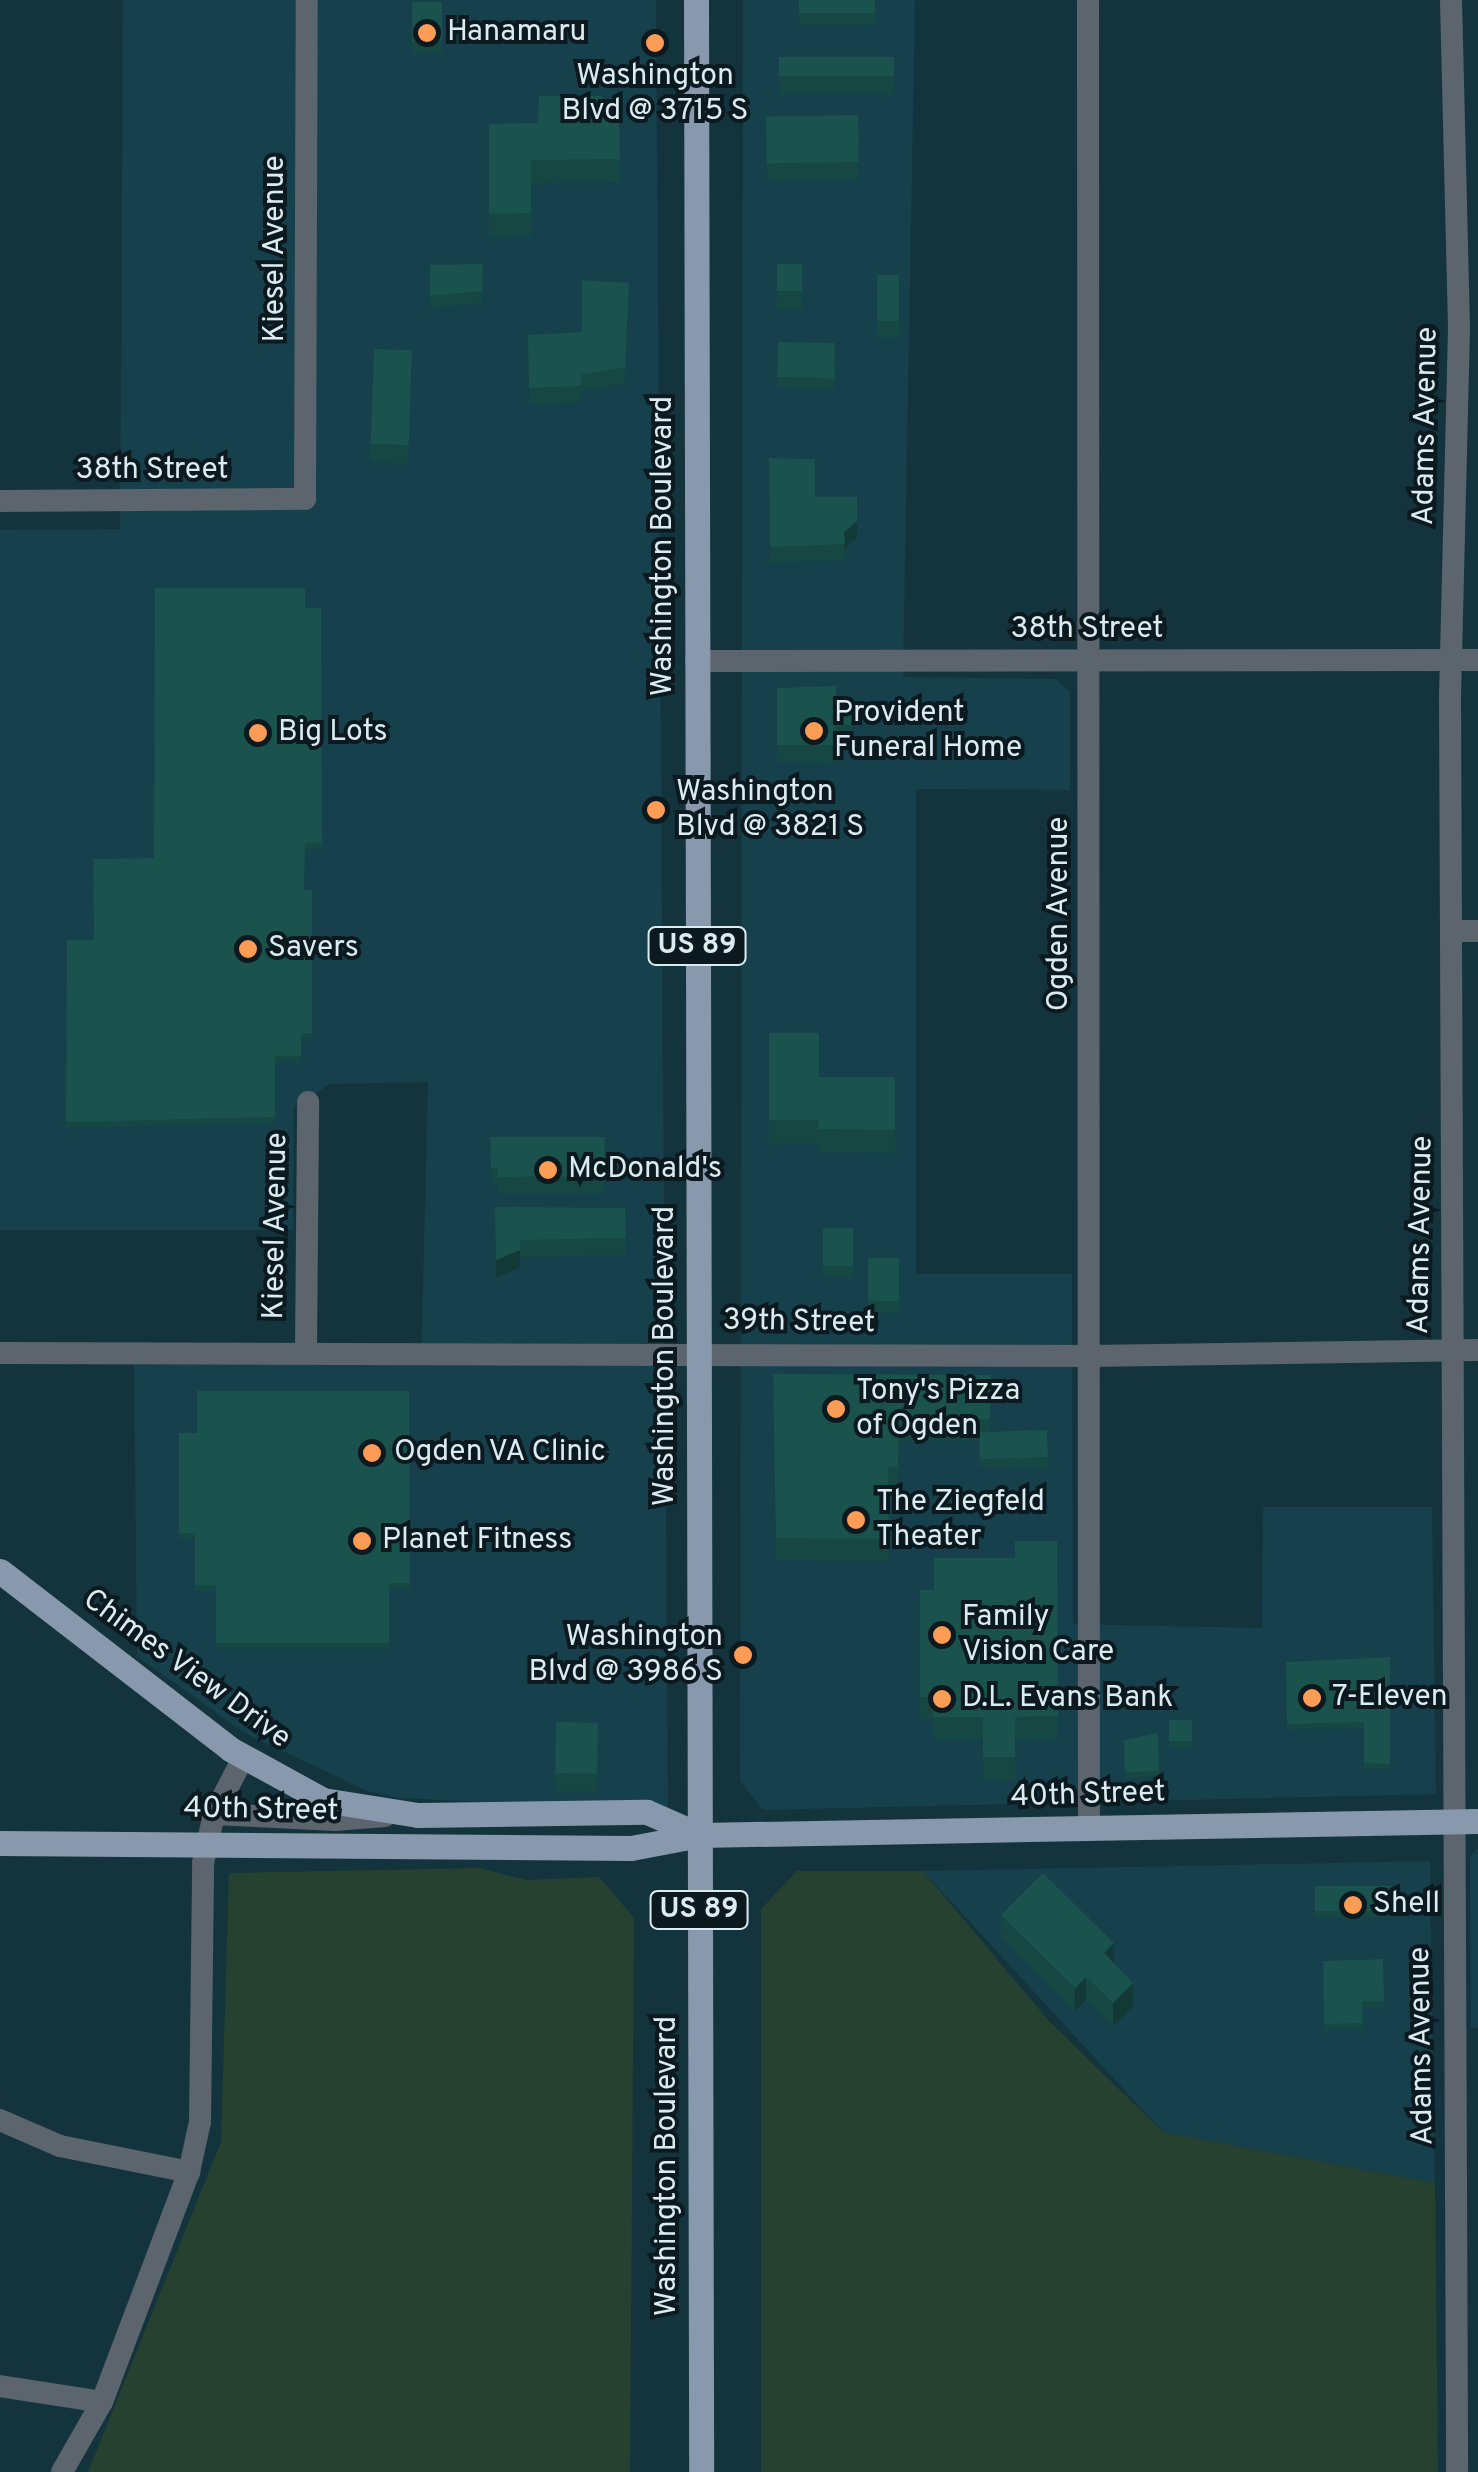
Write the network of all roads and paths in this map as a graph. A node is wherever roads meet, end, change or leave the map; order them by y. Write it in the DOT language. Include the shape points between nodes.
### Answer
graph roads {
  1 [pos="307,0"];
  2 [pos="696,0"];
  3 [pos="1088,0"];
  4 [pos="1451,0"];
  5 [pos="305,499"];
  6 [pos="0,502"];
  7 [pos="1088,660"];
  8 [pos="1451,660"];
  9 [pos="1478,660"];
  10 [pos="696,661"];
  11 [pos="1452,931"];
  12 [pos="1478,931"];
  13 [pos="308,1102"];
  14 [pos="1466,1192"];
  15 [pos="306,1350"];
  16 [pos="1478,1350"];
  17 [pos="1450,1351"];
  18 [pos="698,1352"];
  19 [pos="0,1354"];
  20 [pos="1091,1356"];
  21 [pos="0,1571"];
  22 [pos="243,1758"];
  23 [pos="214,1814"];
  24 [pos="402,1814"];
  25 [pos="1478,1821"];
  26 [pos="1451,1822"];
  27 [pos="1089,1827"];
  28 [pos="700,1835"];
  29 [pos="207,1842"];
  30 [pos="0,1843"];
  31 [pos="1454,2080"];
  32 [pos="1478,2080"];
  33 [pos="0,2120"];
  34 [pos="190,2172"];
  35 [pos="0,2386"];
  36 [pos="102,2402"];
  37 [pos="62,2472"];
  38 [pos="701,2472"];
  39 [pos="1457,2472"];
  1 -- 5 [label="street, Kiesel Avenue"];
  2 -- 10 [label="main road, Washington Boulevard / US 89"];
  3 -- 7 [label="street, Ogden Avenue"];
  4 -- 8 [label="street, Adams Avenue" via="1459,452"];
  5 -- 6 [label="street, 38th Street"];
  7 -- 8 [label="street, 38th Street"];
  7 -- 10 [label="street, 38th Street"];
  7 -- 20 [label="street, Ogden Avenue"];
  8 -- 9 [label="street, 38th Street"];
  8 -- 11 [label="street, Adams Avenue"];
  10 -- 18 [label="main road, Washington Boulevard / US 89"];
  11 -- 12 [label="street"];
  11 -- 14 [label="street, Adams Avenue"];
  13 -- 15 [label="street, Kiesel Avenue"];
  14 -- 17 [label="street, Adams Avenue"];
  15 -- 18 [label="street, 39th Street"];
  15 -- 19 [label="street, 39th Street"];
  16 -- 17 [label="street, 39th Street"];
  17 -- 20 [label="street, 39th Street"];
  17 -- 26 [label="street, Adams Avenue"];
  18 -- 20 [label="street, 39th Street"];
  18 -- 28 [label="main road, Washington Boulevard / US 89"];
  20 -- 27 [label="street, Ogden Avenue"];
  21 -- 22 [label="main road, Chimes View Drive"];
  22 -- 23 [label="street"];
  22 -- 24 [label="main road, Chimes View Drive" via="323,1800"];
  23 -- 24 [label="street, 40th Street" via="334,1820"];
  23 -- 29 [label="street"];
  24 -- 28 [label="main road, 40th Street" via="646,1812"];
  25 -- 26 [label="main road, 40th Street"];
  26 -- 27 [label="main road, 40th Street"];
  26 -- 31 [label="street, Adams Avenue"];
  27 -- 28 [label="main road, 40th Street"];
  28 -- 29 [label="main road, 40th Street" via="631,1848"];
  28 -- 38 [label="main road, Washington Boulevard / US 89"];
  29 -- 30 [label="main road, 40th Street"];
  29 -- 34 [label="street" via="200,2122"];
  31 -- 32 [label="street"];
  31 -- 39 [label="street, Adams Avenue"];
  33 -- 34 [label="street" via="60,2146"];
  34 -- 36 [label="street"];
  35 -- 36 [label="street"];
  36 -- 37 [label="street"];
}
